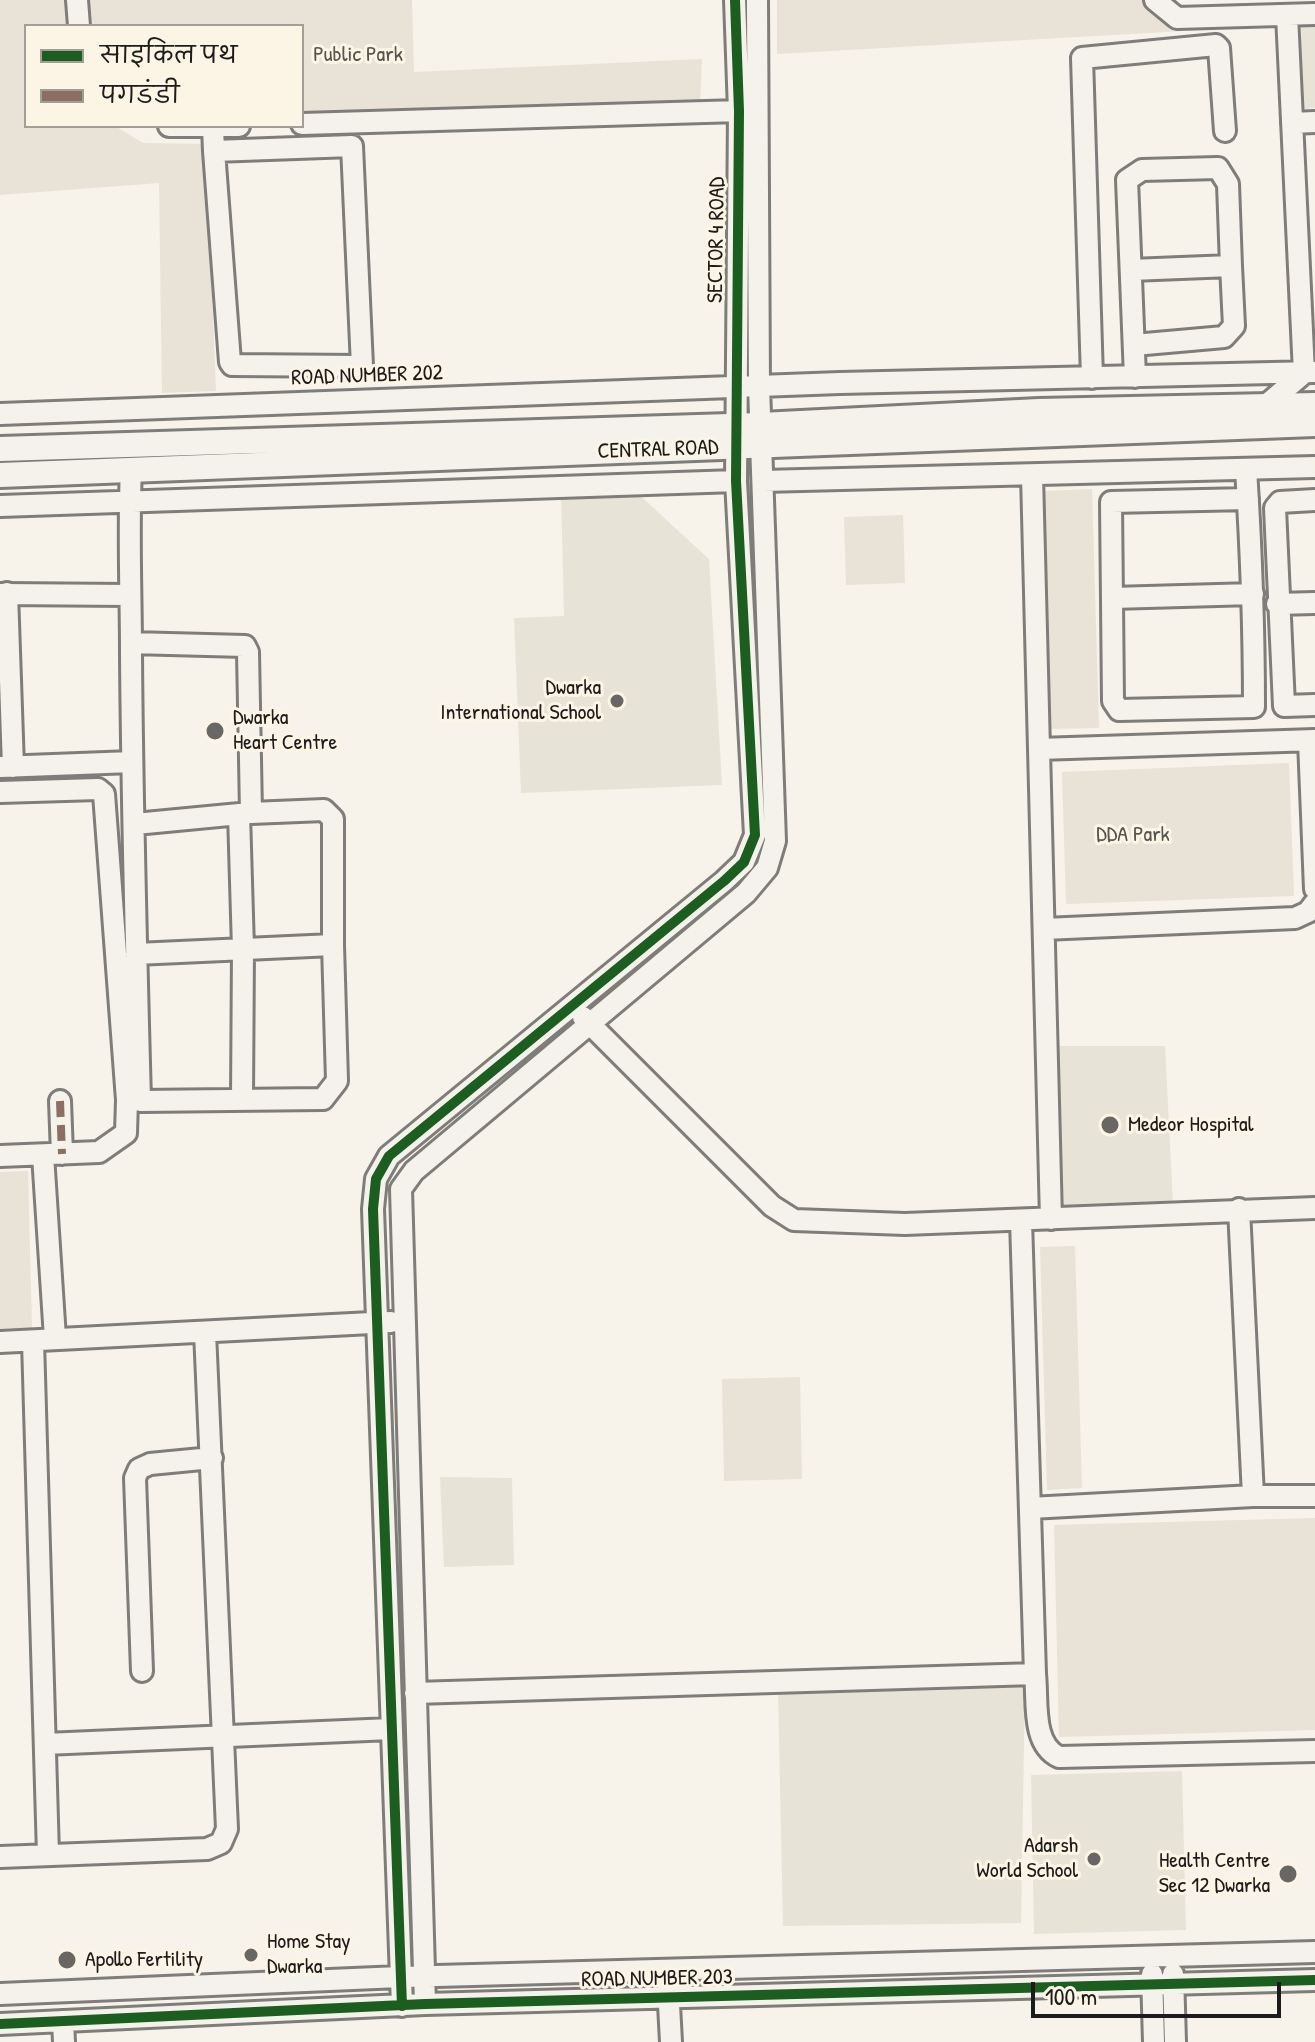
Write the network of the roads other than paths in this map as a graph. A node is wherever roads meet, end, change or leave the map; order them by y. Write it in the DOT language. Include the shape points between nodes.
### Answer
graph roads {
  1 [pos="77,0"];
  2 [pos="735,0"];
  3 [pos="757,0"];
  4 [pos="1155,0"];
  5 [pos="1315,14"];
  6 [pos="1287,15"];
  7 [pos="1212,19"];
  8 [pos="79,24"];
  9 [pos="1212,45"];
  10 [pos="739,111"];
  11 [pos="1315,122"];
  12 [pos="1292,123"];
  13 [pos="304,124"];
  14 [pos="213,128"];
  15 [pos="1225,131"];
  16 [pos="214,151"];
  17 [pos="1231,266"];
  18 [pos="1131,270"];
  19 [pos="1305,293"];
  20 [pos="1309,332"];
  21 [pos="1134,345"];
  22 [pos="362,366"];
  23 [pos="1310,373"];
  24 [pos="1135,377"];
  25 [pos="1092,378"];
  26 [pos="759,386"];
  27 [pos="735,387"];
  28 [pos="362,400"];
  29 [pos="1315,405"];
  30 [pos="1265,406"];
  31 [pos="0,414"];
  32 [pos="1315,424"];
  33 [pos="736,436"];
  34 [pos="761,436"];
  35 [pos="0,449"];
  36 [pos="1315,467"];
  37 [pos="1246,469"];
  38 [pos="131,470"];
  39 [pos="0,475"];
  40 [pos="1032,475"];
  41 [pos="736,481"];
  42 [pos="763,481"];
  43 [pos="1248,499"];
  44 [pos="1315,500"];
  45 [pos="129,501"];
  46 [pos="0,506"];
  47 [pos="3,594"];
  48 [pos="1253,594"];
  49 [pos="130,595"];
  50 [pos="1112,598"];
  51 [pos="1315,603"];
  52 [pos="1277,604"];
  53 [pos="131,643"];
  54 [pos="1315,705"];
  55 [pos="1284,706"];
  56 [pos="1254,707"];
  57 [pos="1312,740"];
  58 [pos="1288,741"];
  59 [pos="1256,742"];
  60 [pos="1039,749"];
  61 [pos="132,762"];
  62 [pos="6,767"];
  63 [pos="0,792"];
  64 [pos="245,814"];
  65 [pos="135,824"];
  66 [pos="1315,889"];
  67 [pos="1313,910"];
  68 [pos="1044,929"];
  69 [pos="333,945"];
  70 [pos="243,949"];
  71 [pos="136,954"];
  72 [pos="571,1006"];
  73 [pos="590,1025"];
  74 [pos="242,1099"];
  75 [pos="60,1101"];
  76 [pos="134,1101"];
  77 [pos="52,1154"];
  78 [pos="0,1156"];
  79 [pos="1315,1208"];
  80 [pos="1239,1209"];
  81 [pos="1051,1219"];
  82 [pos="1021,1220"];
  83 [pos="403,1322"];
  84 [pos="377,1323"];
  85 [pos="205,1332"];
  86 [pos="55,1338"];
  87 [pos="33,1341"];
  88 [pos="0,1342"];
  89 [pos="212,1458"];
  90 [pos="1253,1496"];
  91 [pos="1315,1496"];
  92 [pos="1030,1508"];
  93 [pos="142,1671"];
  94 [pos="1035,1674"];
  95 [pos="415,1693"];
  96 [pos="391,1729"];
  97 [pos="225,1738"];
  98 [pos="45,1744"];
  99 [pos="1315,1751"];
  100 [pos="48,1855"];
  101 [pos="0,1857"];
  102 [pos="1315,1952"];
  103 [pos="1151,1958"];
  104 [pos="1173,1958"];
  105 [pos="667,1971"];
  106 [pos="400,1977"];
  107 [pos="424,1977"];
  108 [pos="1315,1980"];
  109 [pos="1152,1986"];
  110 [pos="1174,1986"];
  111 [pos="0,1994"];
  112 [pos="668,1998"];
  113 [pos="425,2004"];
  114 [pos="402,2006"];
  115 [pos="63,2021"];
  116 [pos="0,2024"];
  117 [pos="64,2042"];
  118 [pos="671,2042"];
  119 [pos="1154,2042"];
  120 [pos="1175,2042"];
  1 -- 8 [label="street"];
  2 -- 10 [label="street, SECTOR 4 ROAD"];
  3 -- 26 [label="street, SECTOR 4 ROAD"];
  4 -- 7 [label="street" via="1177,18"];
  5 -- 6 [label="street"];
  6 -- 7 [label="street"];
  6 -- 12 [label="street"];
  7 -- 9 [label="street"];
  9 -- 15 [label="street" via="1219,48"];
  9 -- 25 [label="street" via="1087,55 1081,61"];
  10 -- 13 [label="street"];
  10 -- 27 [label="street, SECTOR 4 ROAD"];
  11 -- 12 [label="street"];
  12 -- 19 [label="street"];
  14 -- 16 [label="street"];
  16 -- 22 [label="street" via="232,365"];
  16 -- 22 [label="street" via="352,146"];
  17 -- 18 [label="street"];
  17 -- 18 [label="street" via="1225,175 1218,168 1142,170 1127,180"];
  17 -- 21 [label="street" via="1234,326 1229,333"];
  18 -- 21 [label="street"];
  19 -- 20 [label="street"];
  20 -- 23 [label="street"];
  21 -- 24 [label="street"];
  22 -- 28 [label="street"];
  23 -- 24 [label="street, ROAD NUMBER 202"];
  23 -- 30 [label="street"];
  24 -- 25 [label="street, ROAD NUMBER 202"];
  25 -- 26 [label="street, ROAD NUMBER 202"];
  26 -- 27 [label="street, ROAD NUMBER 202"];
  26 -- 34 [label="street, SECTOR 4 ROAD"];
  27 -- 28 [label="street, ROAD NUMBER 202"];
  27 -- 33 [label="street, SECTOR 4 ROAD"];
  28 -- 31 [label="street, ROAD NUMBER 202"];
  29 -- 30 [label="main road, CENTRAL ROAD"];
  30 -- 34 [label="main road, CENTRAL ROAD" via="1039,411"];
  32 -- 34 [label="main road, CENTRAL ROAD"];
  33 -- 34 [label="main road, CENTRAL ROAD"];
  33 -- 35 [label="main road, CENTRAL ROAD"];
  33 -- 38 [label="main road, CENTRAL ROAD"];
  33 -- 41 [label="street, SECTOR 4 ROAD"];
  34 -- 42 [label="street, SECTOR 4 ROAD"];
  36 -- 37 [label="street"];
  37 -- 40 [label="street"];
  37 -- 43 [label="street"];
  38 -- 39 [label="main road, CENTRAL ROAD"];
  38 -- 45 [label="street"];
  40 -- 42 [label="street"];
  40 -- 60 [label="street"];
  41 -- 45 [label="street"];
  41 -- 72 [label="street, SECTOR 4 ROAD" via="755,835 744,862 724,881"];
  42 -- 73 [label="street, SECTOR 4 ROAD" via="775,841 767,868 746,893"];
  43 -- 48 [label="street"];
  43 -- 50 [label="street" via="1111,502"];
  44 -- 52 [label="street" via="1276,504"];
  45 -- 46 [label="street"];
  45 -- 49 [label="street"];
  47 -- 49 [label="street"];
  47 -- 62 [label="street"];
  48 -- 50 [label="street"];
  48 -- 56 [label="street"];
  49 -- 53 [label="street"];
  50 -- 56 [label="street" via="1113,701 1119,710"];
  51 -- 52 [label="street"];
  52 -- 55 [label="street"];
  53 -- 61 [label="street"];
  53 -- 64 [label="street" via="245,646"];
  54 -- 55 [label="street"];
  55 -- 58 [label="street"];
  56 -- 59 [label="street"];
  57 -- 58 [label="street"];
  57 -- 66 [label="street"];
  58 -- 59 [label="street"];
  59 -- 60 [label="street"];
  60 -- 68 [label="street"];
  61 -- 62 [label="street"];
  61 -- 65 [label="street"];
  63 -- 76 [label="street" via="98,789 104,794"];
  64 -- 65 [label="street"];
  64 -- 69 [label="street" via="330,813"];
  64 -- 70 [label="street"];
  65 -- 71 [label="street"];
  67 -- 68 [label="street" via="1295,918"];
  68 -- 81 [label="street"];
  69 -- 70 [label="street"];
  69 -- 74 [label="street" via="337,1081 332,1090 323,1099"];
  70 -- 71 [label="street"];
  70 -- 74 [label="street"];
  71 -- 76 [label="street"];
  72 -- 73 [label="street"];
  72 -- 84 [label="street, SECTOR 4 ROAD" via="389,1156 376,1179 373,1209"];
  73 -- 82 [label="street" via="772,1206 794,1220"];
  73 -- 83 [label="street, SECTOR 4 ROAD" via="414,1171 401,1189"];
  74 -- 76 [label="street"];
  75 -- 77 [label="street"];
  76 -- 77 [label="street" via="126,1133 112,1145 99,1152"];
  77 -- 78 [label="street"];
  77 -- 86 [label="street"];
  79 -- 80 [label="street"];
  80 -- 81 [label="street"];
  80 -- 90 [label="street"];
  81 -- 82 [label="street"];
  82 -- 92 [label="street"];
  83 -- 84 [label="street"];
  83 -- 95 [label="street, SECTOR 4 ROAD"];
  84 -- 85 [label="street"];
  84 -- 96 [label="street, SECTOR 4 ROAD"];
  85 -- 86 [label="street"];
  85 -- 89 [label="street"];
  86 -- 87 [label="street"];
  87 -- 88 [label="street"];
  87 -- 98 [label="street"];
  89 -- 93 [label="street" via="150,1464 135,1478"];
  89 -- 97 [label="street"];
  90 -- 91 [label="street"];
  90 -- 92 [label="street"];
  92 -- 94 [label="street"];
  94 -- 95 [label="street"];
  94 -- 99 [label="street" via="1041,1741 1047,1752 1059,1757"];
  95 -- 107 [label="street, SECTOR 4 ROAD"];
  96 -- 97 [label="street"];
  96 -- 106 [label="street, SECTOR 4 ROAD"];
  97 -- 98 [label="street"];
  97 -- 100 [label="street" via="227,1829 221,1843 207,1849"];
  98 -- 100 [label="street"];
  100 -- 101 [label="street"];
  102 -- 104 [label="street, ROAD NUMBER 203"];
  103 -- 104 [label="street, ROAD NUMBER 203"];
  103 -- 105 [label="street, ROAD NUMBER 203"];
  103 -- 109 [label="street"];
  104 -- 110 [label="street"];
  105 -- 107 [label="street, ROAD NUMBER 203"];
  105 -- 112 [label="street"];
  106 -- 107 [label="street, ROAD NUMBER 203"];
  106 -- 111 [label="street, ROAD NUMBER 203"];
  106 -- 114 [label="street, SECTOR 4 ROAD"];
  107 -- 113 [label="street, SECTOR 4 ROAD"];
  108 -- 110 [label="street, ROAD NUMBER 203"];
  109 -- 110 [label="street, ROAD NUMBER 203"];
  109 -- 112 [label="street, ROAD NUMBER 203"];
  109 -- 119 [label="street"];
  110 -- 120 [label="street"];
  112 -- 113 [label="street, ROAD NUMBER 203"];
  112 -- 118 [label="street"];
  113 -- 114 [label="street, ROAD NUMBER 203"];
  114 -- 115 [label="street, ROAD NUMBER 203"];
  115 -- 116 [label="street, ROAD NUMBER 203"];
  115 -- 117 [label="street"];
}
